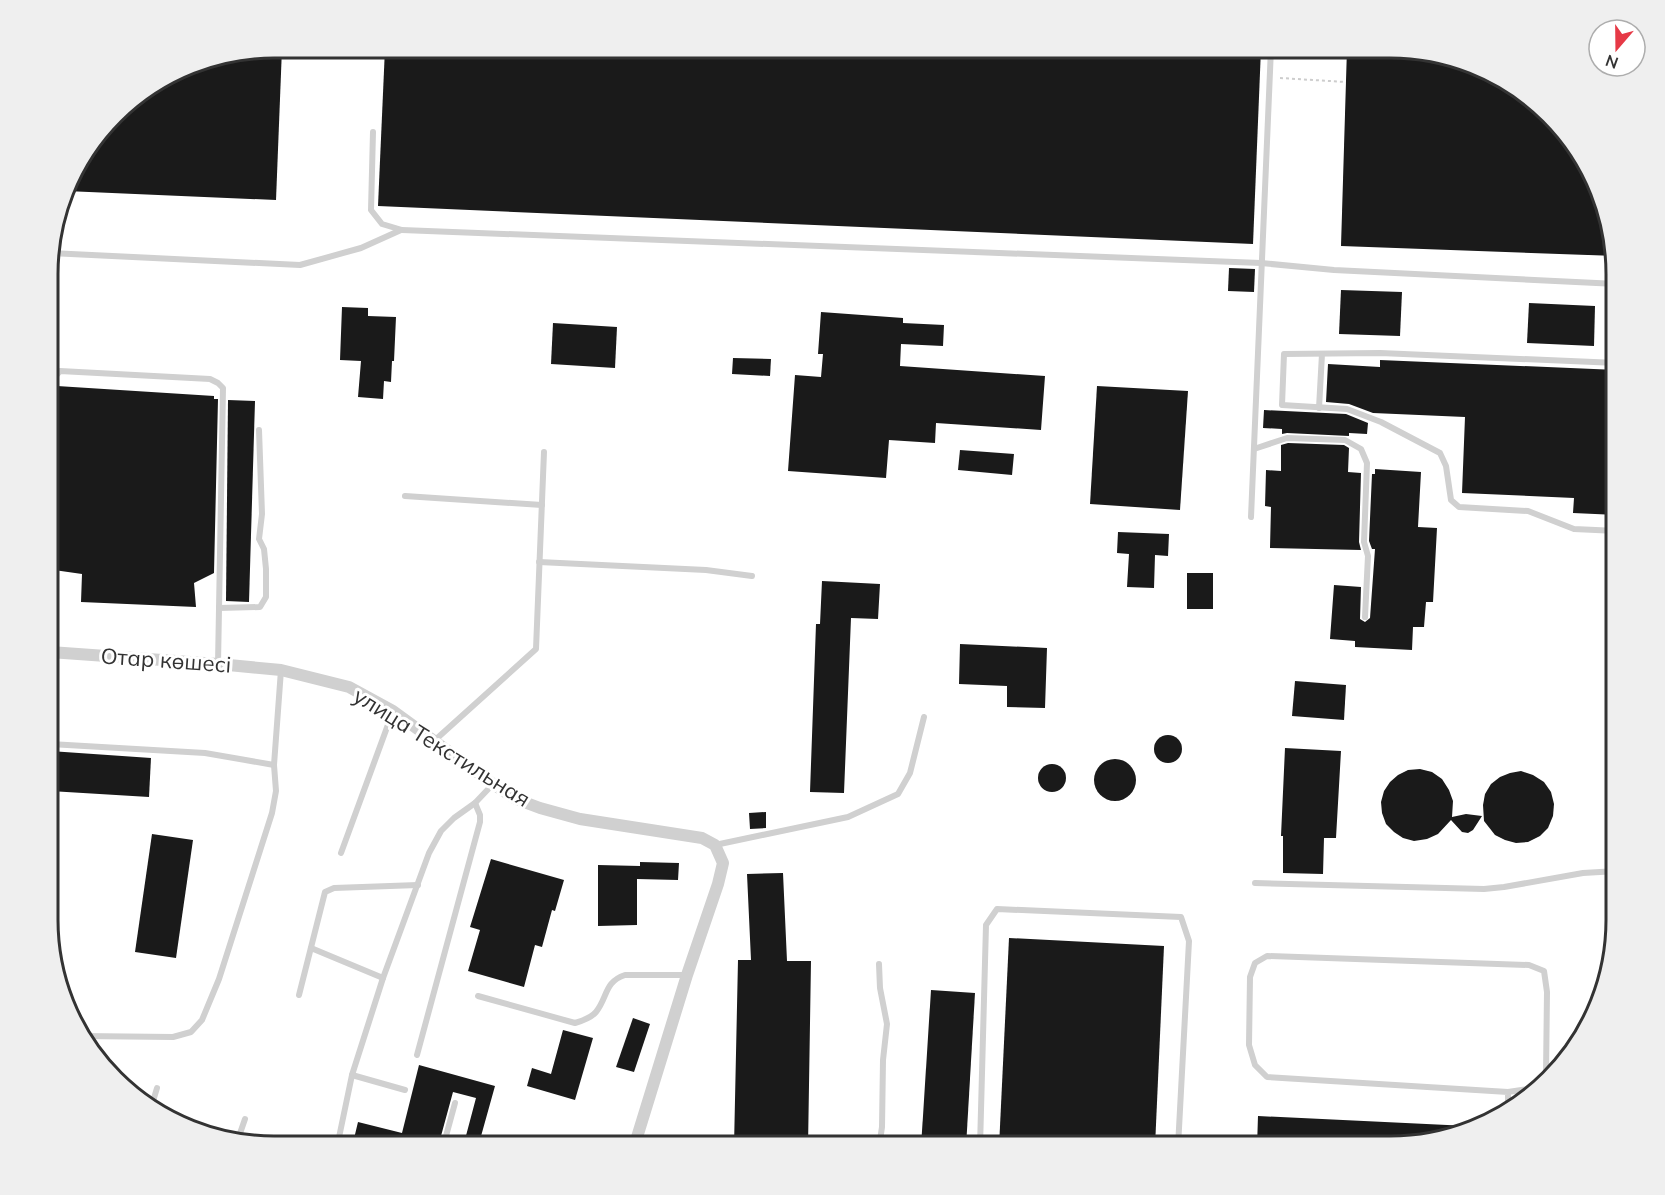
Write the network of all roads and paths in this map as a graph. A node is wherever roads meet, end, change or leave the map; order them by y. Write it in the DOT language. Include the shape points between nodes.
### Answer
graph roads {
  1 [pos="1271,58"];
  2 [pos="1270,78"];
  3 [pos="1346,82"];
  4 [pos="373,132"];
  5 [pos="402,230"];
  6 [pos="59,253"];
  7 [pos="1261,263"];
  8 [pos="1606,283"];
  9 [pos="1322,354"];
  10 [pos="1606,363"];
  11 [pos="58,373"];
  12 [pos="1319,408"];
  13 [pos="259,430"];
  14 [pos="1254,449"];
  15 [pos="544,452"];
  16 [pos="405,496"];
  17 [pos="542,505"];
  18 [pos="1251,517"];
  19 [pos="1606,530"];
  20 [pos="539,562"];
  21 [pos="752,576"];
  22 [pos="219,608"];
  23 [pos="1365,617"];
  24 [pos="58,653"];
  25 [pos="218,664"];
  26 [pos="281,670"];
  27 [pos="393,711"];
  28 [pos="924,717"];
  29 [pos="433,741"];
  30 [pos="58,744"];
  31 [pos="274,765"];
  32 [pos="493,784"];
  33 [pos="476,803"];
  34 [pos="715,845"];
  35 [pos="341,853"];
  36 [pos="1606,872"];
  37 [pos="1255,883"];
  38 [pos="418,885"];
  39 [pos="311,948"];
  40 [pos="879,964"];
  41 [pos="687,975"];
  42 [pos="383,978"];
  43 [pos="299,995"];
  44 [pos="478,996"];
  45 [pos="92,1036"];
  46 [pos="417,1055"];
  47 [pos="1546,1070"];
  48 [pos="352,1075"];
  49 [pos="156,1088"];
  50 [pos="1525,1089"];
  51 [pos="405,1090"];
  52 [pos="1509,1092"];
  53 [pos="153,1099"];
  54 [pos="1508,1102"];
  55 [pos="455,1103"];
  56 [pos="245,1119"];
  57 [pos="240,1134"];
  58 [pos="339,1136"];
  59 [pos="446,1136"];
  60 [pos="637,1136"];
  61 [pos="881,1136"];
  62 [pos="980,1136"];
  63 [pos="1179,1136"];
  1 -- 2 [label="lane"];
  2 -- 3 [label="path"];
  2 -- 7 [label="lane"];
  4 -- 5 [label="lane" via="371,210 382,224"];
  5 -- 6 [label="lane" via="361,248 300,265"];
  5 -- 7 [label="lane"];
  7 -- 8 [label="lane"];
  7 -- 14 [label="lane"];
  9 -- 10 [label="lane"];
  9 -- 12 [label="lane"];
  9 -- 12 [label="lane" via="1284,354 1282,405"];
  11 -- 22 [label="lane" via="210,379 223,388"];
  12 -- 19 [label="lane" via="1347,409 1440,453 1451,500 1459,507 1528,511 1574,529"];
  13 -- 22 [label="lane" via="260,539 266,597 260,608"];
  14 -- 18 [label="lane"];
  14 -- 23 [label="lane" via="1287,438 1345,440 1361,449 1367,463"];
  15 -- 17 [label="lane"];
  16 -- 17 [label="lane"];
  17 -- 20 [label="lane"];
  20 -- 21 [label="lane"];
  20 -- 29 [label="lane" via="536,650"];
  22 -- 25 [label="lane"];
  24 -- 25 [label="street, Отар көшесі"];
  25 -- 26 [label="street, Отар көшесі"];
  26 -- 27 [label="street, улица Текстильная" via="349,687"];
  26 -- 31 [label="lane"];
  27 -- 29 [label="street, улица Текстильная"];
  27 -- 35 [label="lane"];
  28 -- 34 [label="lane" via="910,773 898,794 848,817"];
  29 -- 32 [label="street, улица Текстильная"];
  30 -- 31 [label="lane" via="205,753"];
  31 -- 45 [label="lane" via="276,791 272,813 202,1020 191,1032 173,1037"];
  32 -- 33 [label="lane"];
  32 -- 34 [label="street, улица Текстильная" via="540,808 580,819 702,838"];
  33 -- 38 [label="lane" via="441,831"];
  33 -- 46 [label="lane" via="480,822"];
  34 -- 41 [label="street" via="723,863"];
  36 -- 37 [label="lane" via="1484,889"];
  38 -- 39 [label="lane" via="334,888 325,892"];
  38 -- 42 [label="lane"];
  39 -- 42 [label="lane"];
  39 -- 43 [label="lane"];
  40 -- 61 [label="lane" via="887,1024"];
  41 -- 44 [label="lane" via="619,977 612,981 596,1012 575,1023"];
  41 -- 60 [label="street"];
  42 -- 48 [label="lane"];
  47 -- 52 [label="lane" via="1544,971 1529,964 1266,956 1255,963 1250,977 1249,1045 1255,1065 1267,1077"];
  48 -- 51 [label="lane"];
  48 -- 58 [label="lane"];
  49 -- 53 [label="lane"];
  50 -- 52 [label="lane"];
  52 -- 54 [label="lane"];
  55 -- 59 [label="lane"];
  56 -- 57 [label="lane"];
  62 -- 63 [label="lane" via="986,925 997,909 1181,917 1190,941"];
}
